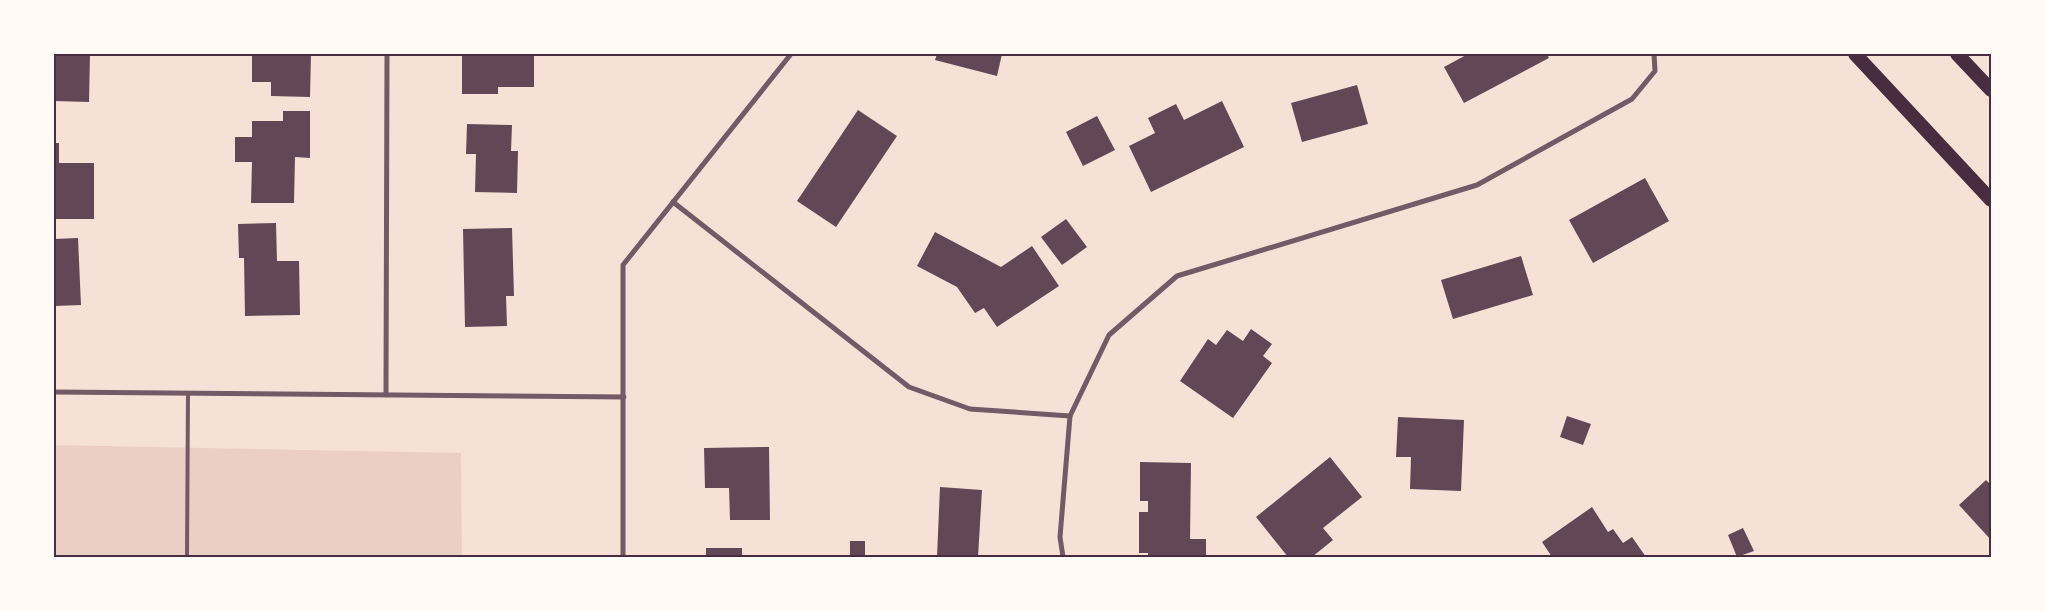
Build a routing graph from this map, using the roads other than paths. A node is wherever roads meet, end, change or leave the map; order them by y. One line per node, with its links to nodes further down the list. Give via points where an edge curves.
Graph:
1 (387, 54): 11 (street)
2 (791, 54): 8 (street)
3 (1654, 54): 13 (street, via 1655,71 1632,99 1477,185 1177,276 1109,335)
4 (1855, 54): 7 (highway)
5 (1957, 54): 6 (highway)
6 (1991, 90)
7 (1991, 200)
8 (673, 202): 12 (street, via 624,265); 13 (street, via 909,388 970,409)
9 (54, 392): 10 (street)
10 (188, 393): 11 (street); 14 (lane)
11 (386, 395): 12 (street)
12 (624, 397): 15 (street)
13 (1070, 416): 16 (street, via 1060,537)
14 (187, 557)
15 (623, 557)
16 (1063, 557)

